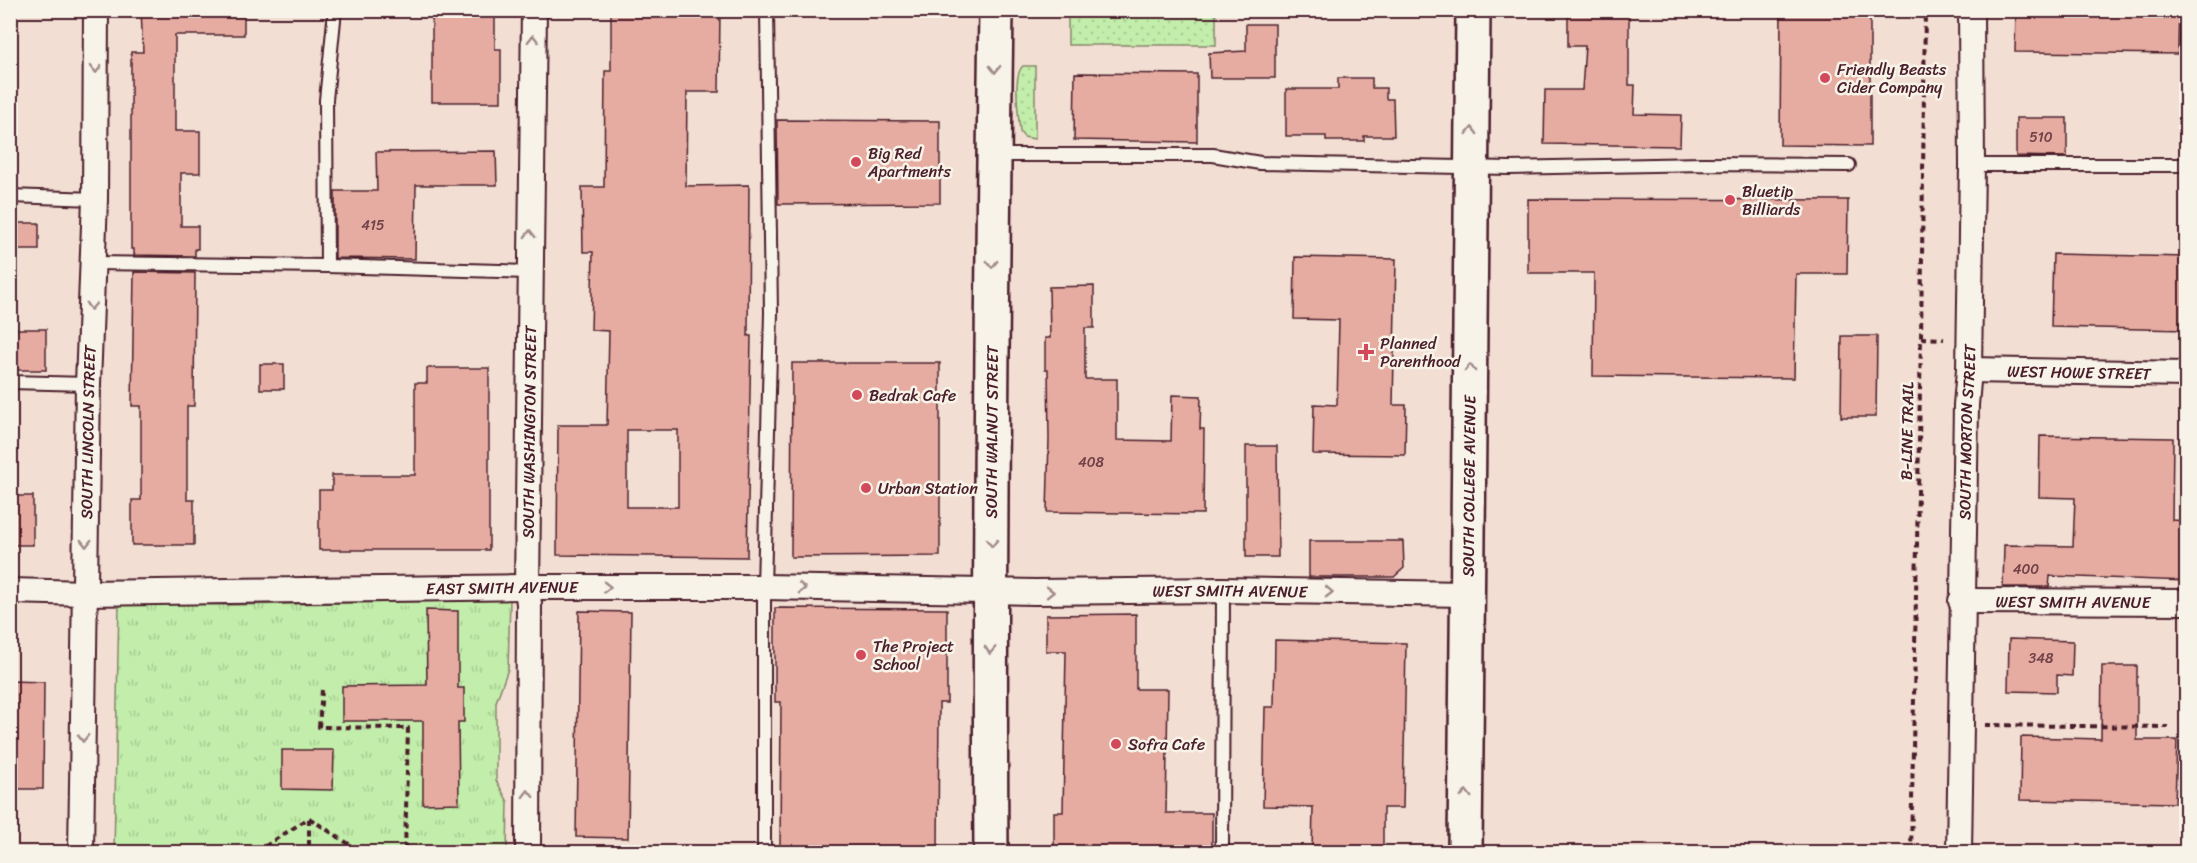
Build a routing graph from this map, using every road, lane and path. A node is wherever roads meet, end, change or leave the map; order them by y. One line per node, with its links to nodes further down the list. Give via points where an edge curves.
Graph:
1 (96, 10): 15 (street, SOUTH LINCOLN STREET, one-way to 15)
2 (335, 10): 17 (lane, via 326,100)
3 (534, 10): 18 (street, SOUTH WASHINGTON STREET, one-way to 3)
4 (767, 10): 24 (lane, via 771,313)
5 (996, 10): 9 (main road, SOUTH WALNUT STREET, one-way to 9)
6 (1473, 10): 13 (main road, SOUTH COLLEGE AVENUE, one-way to 6)
7 (1925, 10): 46 (path, B-LINE TRAIL)
8 (1971, 10): 11 (street, SOUTH MORTON STREET)
9 (994, 155): 13 (lane, via 1213,154 1260,163); 27 (main road, SOUTH WALNUT STREET, one-way to 27)
10 (1849, 165): 13 (lane)
11 (1972, 165): 12 (lane); 19 (street, SOUTH MORTON STREET)
12 (2187, 165)
13 (1472, 167): 29 (main road, SOUTH COLLEGE AVENUE, one-way to 13)
14 (10, 196): 15 (lane)
15 (95, 199): 16 (street, SOUTH LINCOLN STREET)
16 (94, 263): 17 (lane); 22 (street, SOUTH LINCOLN STREET, one-way to 22)
17 (327, 266): 18 (lane)
18 (530, 272): 23 (street, SOUTH WASHINGTON STREET)
19 (1969, 370): 20 (street, WEST HOWE STREET); 30 (street, SOUTH MORTON STREET)
20 (2187, 374)
21 (10, 382): 22 (lane)
22 (88, 384): 28 (street, SOUTH LINCOLN STREET, one-way to 28)
23 (527, 587): 24 (street, EAST SMITH AVENUE, one-way to 24); 28 (street, EAST SMITH AVENUE); 41 (street, SOUTH WASHINGTON STREET, one-way to 23)
24 (764, 587): 27 (street, EAST SMITH AVENUE, one-way to 27); 42 (lane)
25 (1223, 590): 27 (street, WEST SMITH AVENUE, one-way to 25); 29 (street, WEST SMITH AVENUE, one-way to 29); 44 (lane)
26 (10, 591): 28 (street, EAST SMITH AVENUE)
27 (992, 592): 43 (main road, SOUTH WALNUT STREET, one-way to 43)
28 (86, 593): 36 (street, SOUTH LINCOLN STREET, one-way to 36)
29 (1467, 594): 45 (main road, SOUTH COLLEGE AVENUE, one-way to 29)
30 (1962, 601): 31 (street, WEST SMITH AVENUE); 47 (street, SOUTH MORTON STREET)
31 (2187, 602)
32 (322, 690): 40 (path, via 319,727 408,728)
33 (1991, 726): 34 (path)
34 (2168, 727)
35 (309, 818): 37 (path); 38 (path); 39 (path)
36 (81, 852)
37 (256, 852)
38 (309, 852)
39 (361, 852)
40 (405, 852)
41 (528, 852)
42 (765, 852)
43 (991, 852)
44 (1222, 852)
45 (1465, 852)
46 (1911, 852)
47 (1959, 852)

